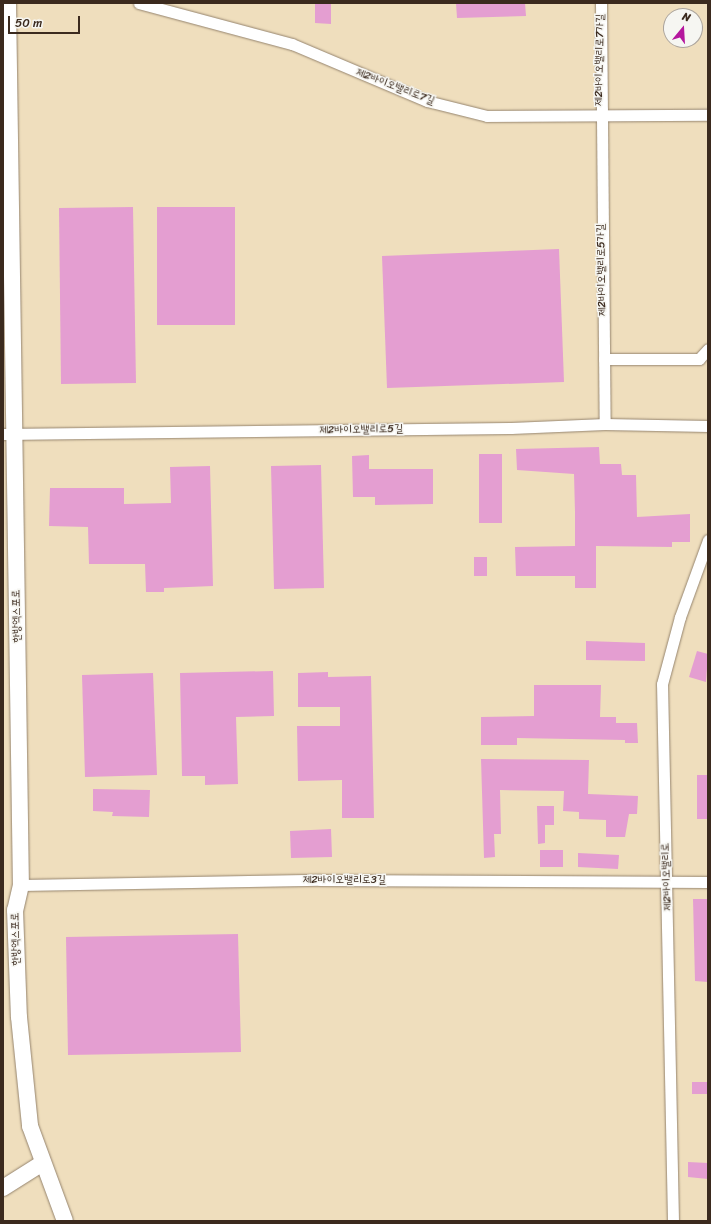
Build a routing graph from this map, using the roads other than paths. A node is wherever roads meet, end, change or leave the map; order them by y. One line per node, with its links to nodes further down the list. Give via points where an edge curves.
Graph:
1 (8, 3): 10 (street, 한방엑스포로)
2 (140, 3): 5 (street, 제2바이오밸리로7길, via 292,44 428,101 480,114)
3 (601, 3): 5 (street, 제2바이오밸리로7가길)
4 (708, 115): 5 (street, 제2바이오밸리로7길)
5 (600, 117): 7 (street, 제2바이오밸리로5가길)
6 (708, 349): 7 (street, via 699,359)
7 (604, 359): 8 (street, 제2바이오밸리로5가길)
8 (605, 424): 9 (street, 제2바이오밸리로5길); 10 (street, 제2바이오밸리로5길, via 511,428)
9 (708, 426)
10 (8, 434): 14 (street, 한방엑스포로)
11 (708, 540): 12 (street, 제2바이오밸리로, via 680,617 662,684)
12 (667, 882): 13 (street, 제2바이오밸리로3길); 14 (street, 제2바이오밸리로3길, via 320,880); 18 (street, 제2바이오밸리로)
13 (708, 882)
14 (21, 885): 15 (street, 한방엑스포로, via 15,910 18,1017 30,1126)
15 (41, 1164): 16 (street); 17 (street, 한방엑스포로)
16 (3, 1188)
17 (64, 1221)
18 (673, 1221)

